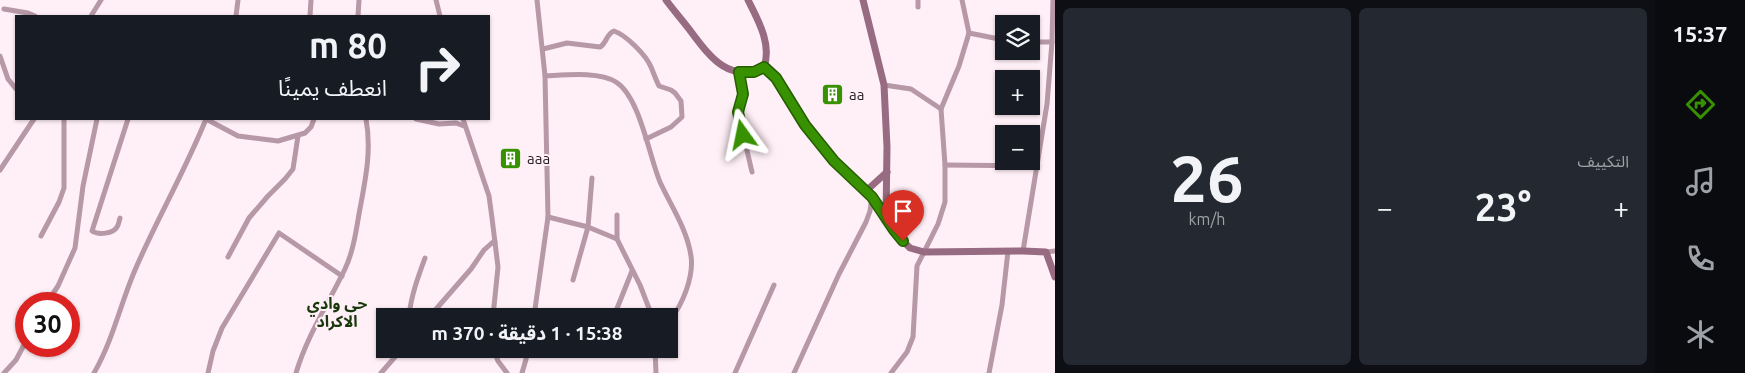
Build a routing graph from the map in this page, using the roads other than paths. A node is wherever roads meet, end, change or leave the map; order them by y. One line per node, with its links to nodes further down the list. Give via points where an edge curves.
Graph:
1 (100, 0): 16 (street)
2 (238, 0): 17 (street)
3 (311, 0): 18 (street)
4 (359, 0): 19 (street)
5 (436, 0): 20 (street)
6 (537, 0): 25 (street)
7 (666, 0): 28 (street, via 707,54 719,65)
8 (748, 0): 27 (street, via 764,38 767,58)
9 (863, 0): 30 (street)
10 (918, 0): 13 (street)
11 (962, 0): 21 (street)
12 (1054, 3): 24 (street)
13 (918, 7)
14 (4, 9): 15 (street)
15 (33, 15)
16 (92, 15)
17 (236, 15)
18 (310, 15)
19 (358, 15)
20 (440, 15)
21 (970, 33): 22 (street); 32 (street)
22 (995, 38)
23 (1040, 42): 24 (street)
24 (1052, 42): 46 (street)
25 (543, 49): 29 (street); 45 (street, via 568,43 600,47 614,31 629,41 642,53 659,86 671,90 681,101 682,117 671,127)
26 (0, 56): 31 (street, via 8,79)
27 (764, 67): 28 (street, via 754,72); 54 (street, via 776,78 805,125 834,161)
28 (739, 72): 51 (street, via 743,94 738,112)
29 (545, 76): 45 (street, via 579,74 617,82 625,88 636,109); 57 (street)
30 (884, 84): 32 (street, via 911,89); 52 (street)
31 (15, 88)
32 (941, 108): 47 (street)
33 (33, 120): 49 (street)
34 (64, 120): 61 (street, via 64,188)
35 (97, 120): 76 (street, via 83,186 75,248)
36 (128, 120): 59 (street, via 92,231 99,234 114,230)
37 (206, 120): 90 (street, via 135,269 110,343)
38 (208, 120): 44 (street, via 238,136 278,141)
39 (314, 120): 44 (street, via 308,131)
40 (366, 120): 72 (street, via 369,150 365,182 355,238)
41 (421, 120): 43 (street, via 439,124 456,122)
42 (463, 120): 43 (street)
43 (464, 126): 63 (street, via 488,196)
44 (298, 136): 69 (street, via 292,169 249,218)
45 (646, 139): 83 (street, via 659,180 684,228 692,256 687,289)
46 (1040, 147)
47 (945, 165): 48 (street); 67 (street, via 945,202)
48 (995, 166)
49 (0, 170)
50 (1036, 170): 65 (street)
51 (752, 172)
52 (887, 172): 54 (street); 58 (street)
53 (592, 178): 60 (street)
54 (866, 191): 55 (street)
55 (872, 197): 58 (street); 98 (street, via 866,222)
56 (617, 215): 62 (street)
57 (548, 217): 60 (street); 80 (street)
58 (886, 217): 67 (street, via 910,248)
59 (120, 218)
60 (588, 227): 62 (street); 74 (street)
61 (41, 236)
62 (617, 239): 71 (street)
63 (495, 242): 78 (street, via 484,250); 79 (street, via 498,267)
64 (1008, 251): 65 (street); 67 (street); 100 (street)
65 (1023, 251): 68 (street)
66 (1055, 251): 68 (street)
67 (924, 252): 99 (street, via 918,266 913,337 907,352)
68 (1046, 252): 73 (street)
69 (228, 257)
70 (425, 258): 77 (street)
71 (632, 271): 81 (street); 82 (street)
72 (342, 276): 91 (street, via 279,233 222,328); 92 (street, via 308,338)
73 (1055, 277)
74 (574, 280)
75 (774, 285): 97 (street)
76 (54, 292)
77 (410, 308)
78 (437, 308)
79 (494, 308)
80 (535, 308)
81 (617, 308)
82 (649, 308)
83 (678, 308)
84 (18, 357): 89 (street)
85 (394, 358): 93 (street)
86 (497, 358): 94 (street)
87 (526, 358): 95 (street)
88 (655, 358): 96 (street)
89 (4, 373)
90 (94, 373)
91 (208, 373)
92 (296, 373)
93 (381, 373)
94 (507, 373)
95 (522, 373)
96 (656, 373)
97 (735, 373)
98 (794, 373)
99 (891, 373)
100 (989, 373)

